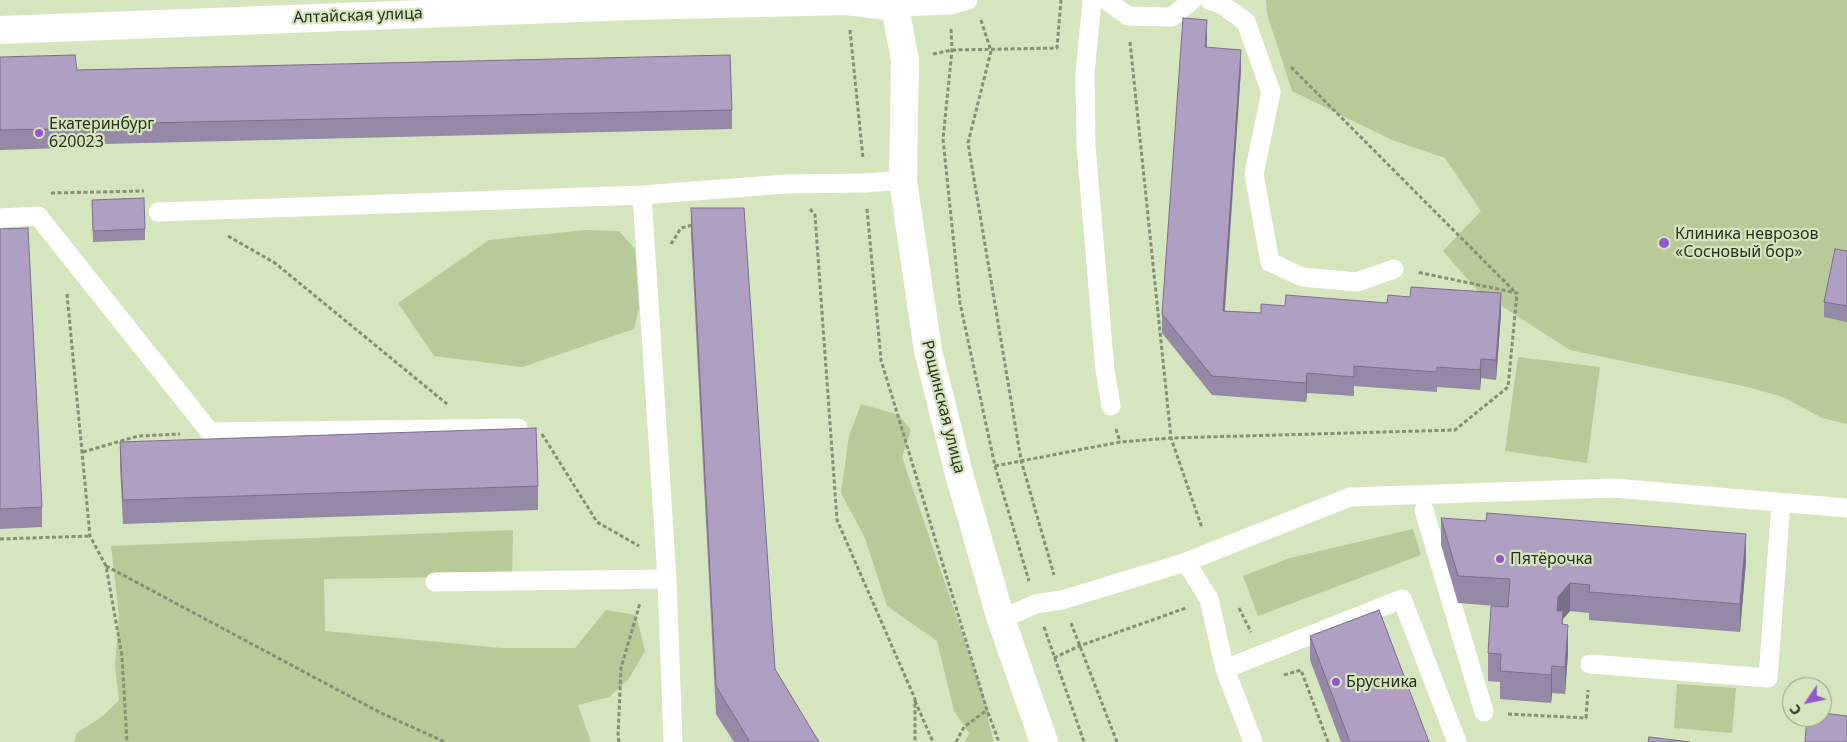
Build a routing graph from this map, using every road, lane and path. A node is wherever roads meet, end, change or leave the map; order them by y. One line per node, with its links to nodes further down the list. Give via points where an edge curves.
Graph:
1 (968, 0): 10 (lane)
2 (1061, 0): 16 (path, via 1057,48)
3 (1092, 0): 30 (lane, via 1085,74 1086,146 1105,370)
4 (1106, 0): 12 (lane)
5 (1192, 0): 11 (lane)
6 (1209, 0): 26 (lane, via 1246,22 1272,92 1254,174 1270,262 1302,277 1357,282)
7 (819, 1): 8 (street, Алтайская улица); 9 (street, Алтайская улица)
8 (714, 3): 14 (street, Алтайская улица)
9 (896, 4): 10 (lane); 17 (street, Рощинская улица)
10 (950, 5): 15 (path)
11 (1172, 8): 12 (lane)
12 (1128, 16): 34 (path)
13 (980, 17): 16 (path)
14 (0, 30)
15 (952, 50): 16 (path); 17 (path); 37 (path, via 943,139 960,303)
16 (991, 50): 36 (path, via 968,143)
17 (906, 60): 19 (street, Рощинская улица)
18 (1287, 64): 29 (path)
19 (903, 180): 20 (lane, via 865,184 786,184); 52 (street, Рощинская улица, via 928,351)
20 (642, 195): 22 (lane); 27 (lane)
21 (804, 203): 57 (path, via 815,215 837,520)
22 (158, 212)
23 (0, 218): 33 (lane, via 38,216)
24 (696, 224): 27 (path, via 681,228)
25 (226, 234): 31 (path, via 275,263)
26 (1394, 269): 29 (path)
27 (647, 279): 46 (lane)
28 (66, 289): 35 (path)
29 (1517, 293): 34 (path, via 1508,387 1456,430)
30 (1111, 406)
31 (476, 428): 32 (lane); 33 (lane)
32 (518, 428): 46 (path, via 540,430 597,522)
33 (210, 432): 35 (path, via 138,436)
34 (1171, 438): 36 (path, via 1120,442); 43 (path)
35 (83, 452): 41 (path)
36 (1021, 460): 37 (path); 50 (path)
37 (995, 466): 51 (path)
38 (1847, 508): 43 (lane, via 1614,488 1350,497)
39 (1424, 510): 59 (lane)
40 (1780, 516): 55 (lane, via 1768,678)
41 (90, 536): 42 (path); 45 (path)
42 (0, 539)
43 (1211, 552): 44 (lane)
44 (1186, 562): 49 (lane); 50 (lane)
45 (106, 566): 60 (path, via 122,656); 61 (path, via 372,709)
46 (666, 570): 47 (lane); 63 (lane)
47 (647, 579): 48 (lane); 62 (path, via 621,668)
48 (435, 582)
49 (1209, 599): 53 (path); 56 (lane)
50 (1062, 600): 51 (lane); 53 (path)
51 (1036, 604): 52 (lane); 54 (path)
52 (1001, 619): 67 (street, Рощинская улица)
53 (1079, 646): 54 (path); 69 (path)
54 (1054, 658): 68 (path)
55 (1590, 664): 59 (path, via 1586,718)
56 (1225, 669): 70 (lane); 71 (lane, via 1402,599)
57 (915, 699): 64 (path); 65 (path)
58 (987, 710): 66 (path, via 964,727)
59 (1484, 712)
60 (127, 742)
61 (445, 742)
62 (619, 742)
63 (673, 742)
64 (916, 742)
65 (933, 742)
66 (956, 742)
67 (1044, 742)
68 (1084, 742)
69 (1117, 742)
70 (1253, 742)
71 (1457, 742)

